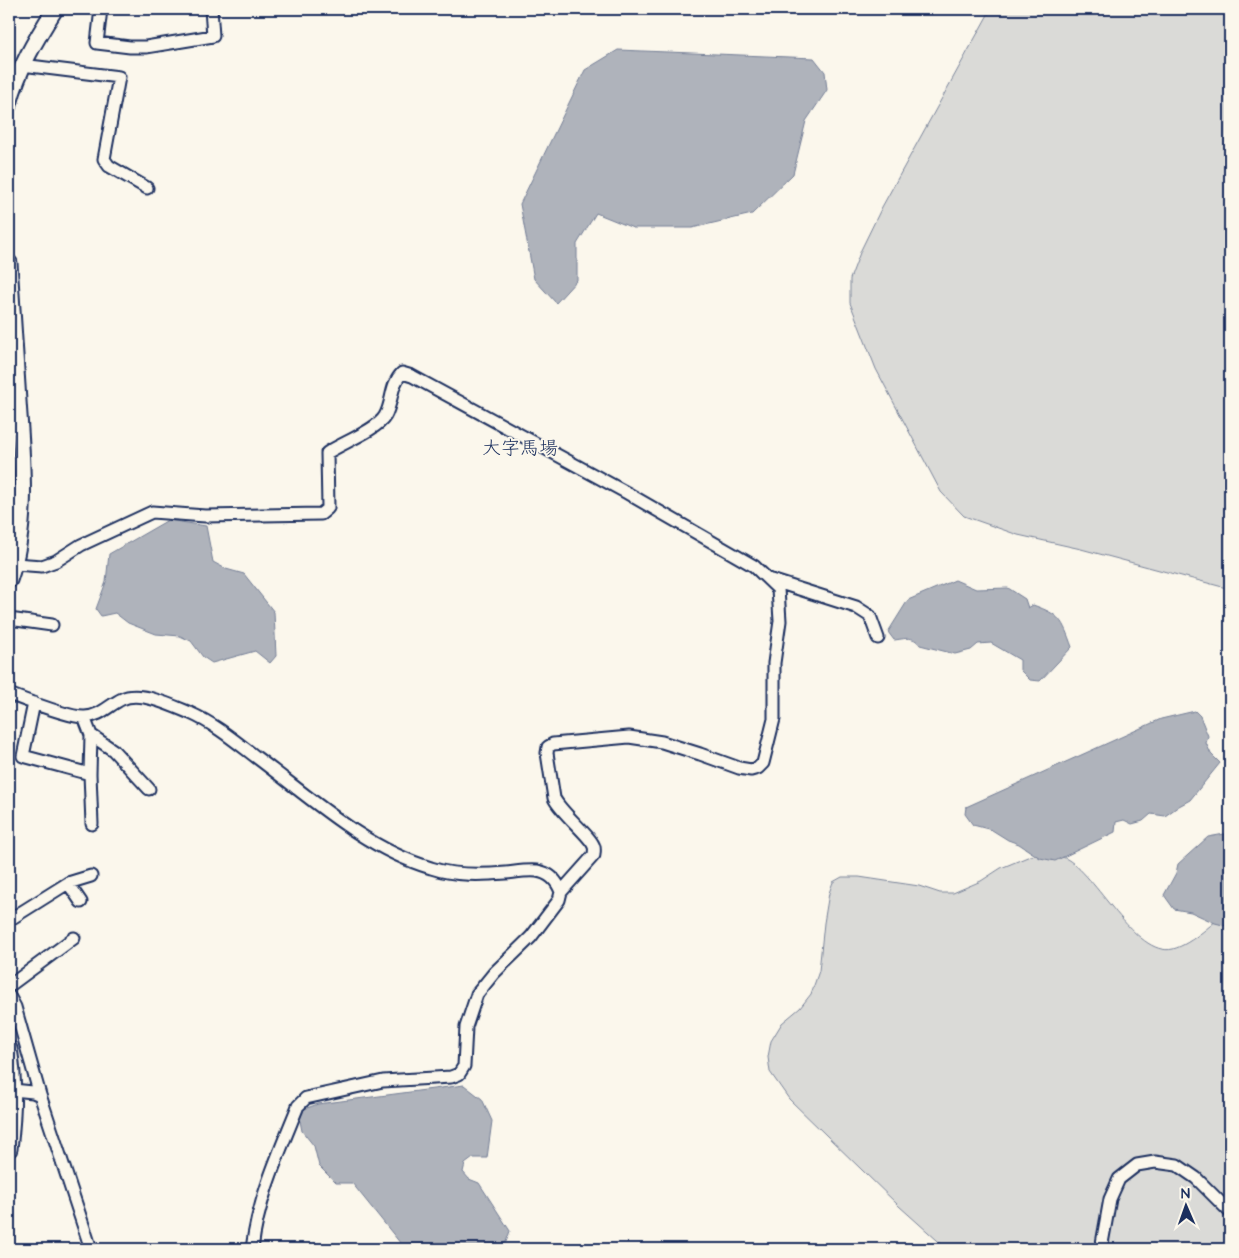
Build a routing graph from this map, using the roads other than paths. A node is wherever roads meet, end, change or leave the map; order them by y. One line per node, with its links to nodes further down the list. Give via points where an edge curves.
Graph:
1 (55, 9): 4 (main road)
2 (101, 9): 3 (street, via 97,42 130,47 213,36)
3 (211, 9)
4 (22, 65): 5 (main road); 7 (street, via 119,77 104,159 109,166)
5 (11, 83): 6 (main road)
6 (9, 104)
7 (147, 188)
8 (9, 264): 9 (main road)
9 (15, 439): 10 (main road, via 20,530)
10 (14, 564): 11 (street, via 42,566 56,561 81,545 152,512 205,516 321,514 328,508 327,453 380,424 387,414 395,380 402,373 635,498 754,566); 12 (main road)
11 (767, 578): 15 (street, via 856,607 870,616); 25 (street, via 778,589 780,621 774,663 774,718 763,763 750,770 739,768 672,745 628,737 548,747 557,805 595,847 594,855)
12 (9, 580)
13 (9, 620): 14 (street)
14 (52, 625)
15 (878, 638)
16 (9, 694): 17 (street)
17 (34, 703): 18 (street); 20 (street, via 23,756)
18 (84, 717): 19 (street); 25 (street, via 107,710 132,696 156,700 218,728 356,833 396,856 433,869 461,874 536,871 558,882)
19 (91, 735): 20 (street); 21 (street, via 113,750)
20 (90, 774): 22 (street)
21 (149, 789)
22 (92, 824)
23 (91, 876): 24 (street)
24 (68, 883): 26 (street); 27 (street)
25 (561, 892): 37 (street, via 559,900 531,937 477,994 466,1027 464,1066 459,1074 383,1081 306,1098 298,1106 265,1188)
26 (81, 902)
27 (9, 920)
28 (74, 938): 29 (street)
29 (9, 986)
30 (9, 996): 33 (street)
31 (9, 1049): 32 (main road)
32 (13, 1090): 33 (street); 34 (main road)
33 (40, 1095): 36 (street)
34 (9, 1149)
35 (1230, 1212): 38 (street, via 1196,1178 1177,1165 1155,1162 1137,1165 1119,1179 1110,1199)
36 (92, 1249)
37 (252, 1249)
38 (1101, 1249)

